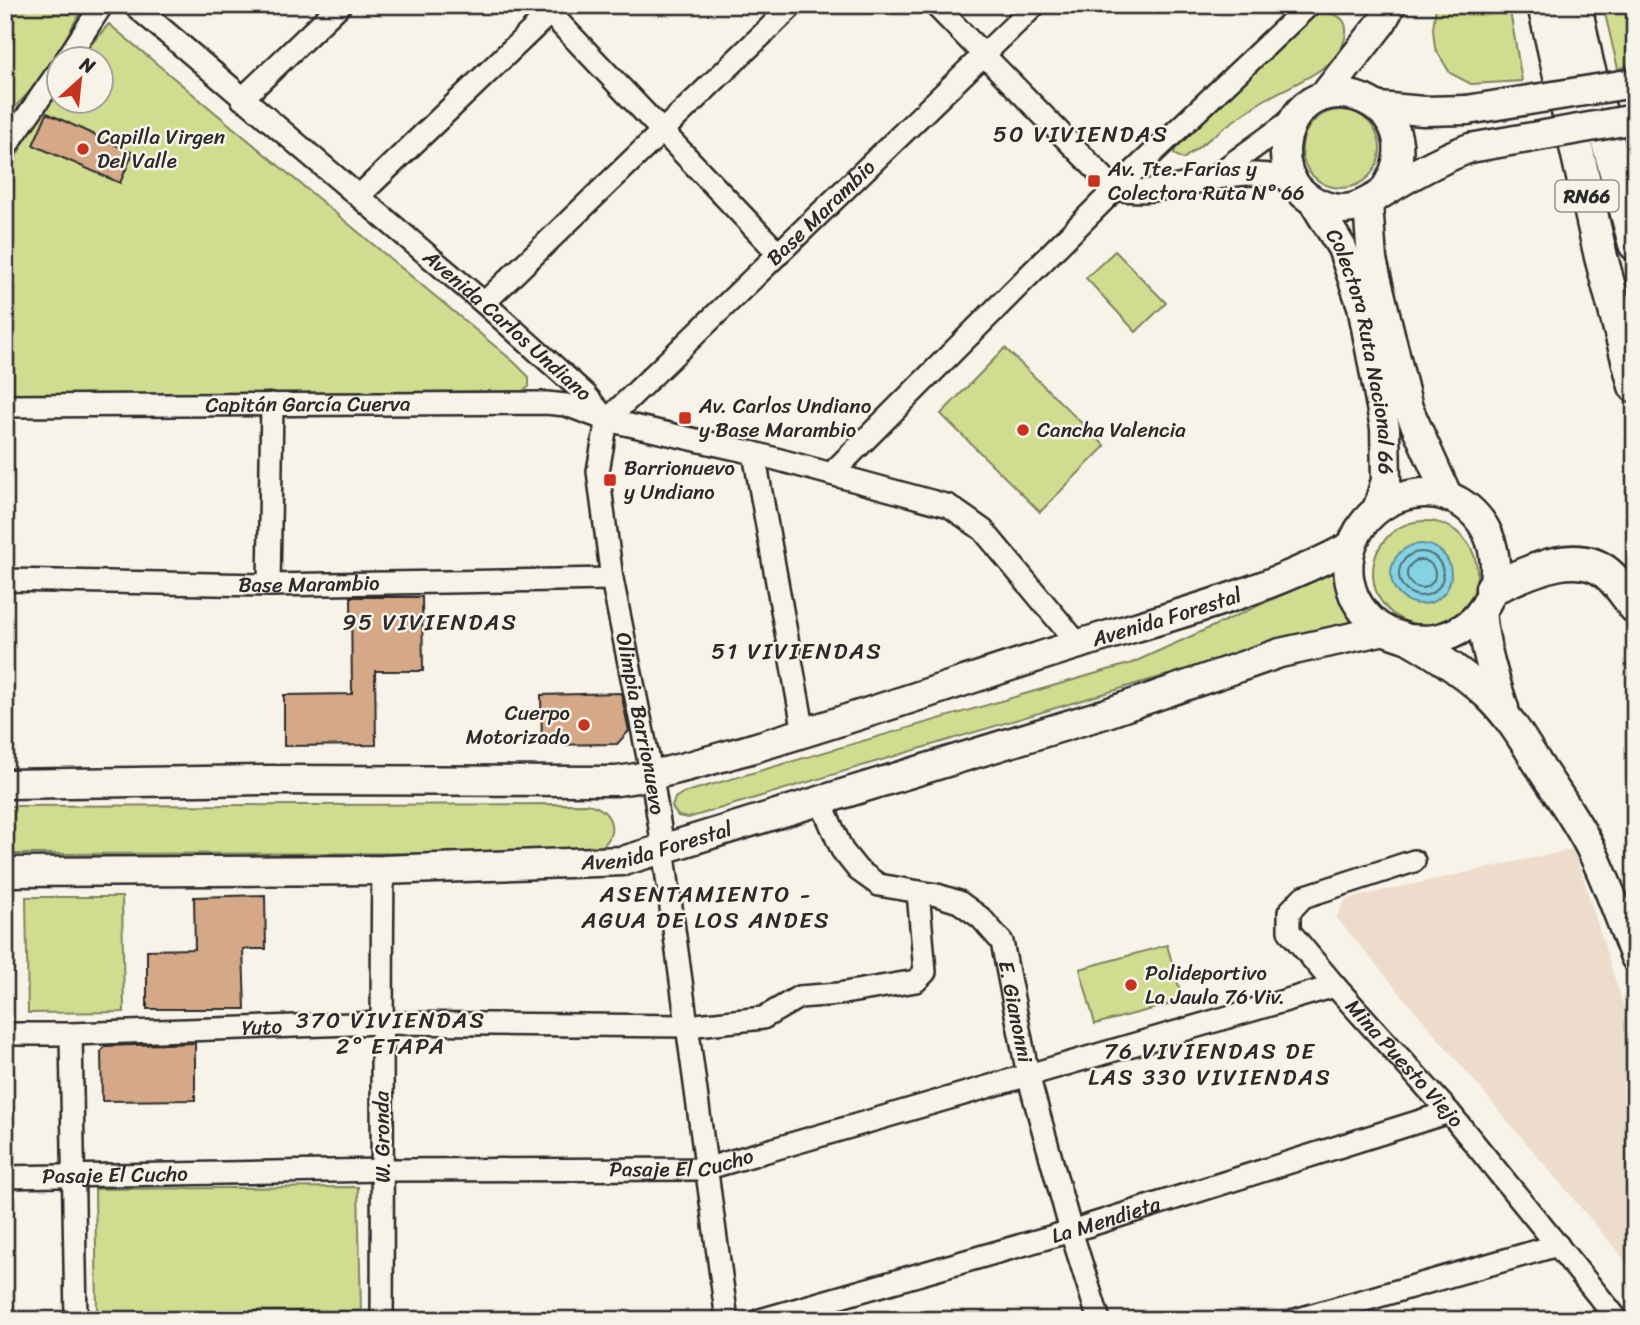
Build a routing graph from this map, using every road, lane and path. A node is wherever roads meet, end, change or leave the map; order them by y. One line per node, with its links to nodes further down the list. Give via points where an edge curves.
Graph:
1 (102, 5): 12 (street)
2 (340, 5): 17 (street)
3 (793, 5): 21 (street)
4 (934, 5): 13 (street)
5 (1035, 5): 13 (street, Base Marambio)
6 (1309, 5): 25 (street)
7 (1391, 5): 16 (main road)
8 (1544, 5): 32 (highway, RN66)
9 (1575, 5): 29 (highway, RN66)
10 (135, 6): 17 (street, Avenida Carlos Undiano)
11 (544, 11): 21 (street); 26 (street)
12 (75, 46)
13 (983, 56): 25 (street); 30 (street, Base Marambio)
14 (1634, 83): 18 (main road, bridge, via 1467,110)
15 (46, 89): 22 (street)
16 (1324, 96): 18 (main road, via 1353,95); 19 (main road)
17 (242, 99): 26 (street, Avenida Carlos Undiano)
18 (1379, 107): 27 (main road, via 1391,121 1399,158 1394,176)
19 (1294, 118): 23 (street); 24 (main road, via 1284,154)
20 (1635, 119): 27 (main road, bridge, via 1470,148 1439,160)
21 (661, 131): 30 (street); 31 (street)
22 (5, 148)
23 (1212, 179): 24 (street, via 1259,174); 25 (street, via 1134,193)
24 (1292, 181): 28 (main road)
25 (1115, 189): 37 (street)
26 (359, 196): 31 (street, Avenida Carlos Undiano)
27 (1376, 197): 28 (main road, via 1350,208 1331,208); 38 (main road, Colectora Ruta Nacional 66, via 1372,261 1408,408)
28 (1313, 201): 39 (main road, Colectora Ruta Nacional 66, via 1342,248 1362,306 1385,428 1386,480)
29 (1635, 244)
30 (779, 254): 35 (street, Base Marambio)
31 (484, 303): 35 (street, Avenida Carlos Undiano, via 585,394)
32 (1635, 386)
33 (272, 404): 34 (street, Capitán García Cuerva); 35 (street, Capitán García Cuerva, via 546,403); 43 (street)
34 (5, 406)
35 (607, 420): 36 (street, Avenida Carlos Undiano); 41 (street, Olimpia Barrionuevo, via 598,471)
36 (754, 453): 37 (street, Avenida Carlos Undiano); 49 (street)
37 (831, 474): 47 (street, Avenida Carlos Undiano, via 949,506 984,530)
38 (1448, 497): 39 (main road, via 1424,492 1400,496); 44 (main road, via 1469,509 1495,550 1496,575)
39 (1378, 507): 40 (main road, via 1361,524)
40 (1351, 546): 46 (main road, via 1348,570 1353,594 1366,615); 47 (main road, Avenida Forestal, via 1258,590)
41 (612, 579): 43 (street, Base Marambio); 50 (street, Olimpia Barrionuevo)
42 (5, 580): 43 (street, Base Marambio)
43 (269, 585)
44 (1486, 600): 45 (highway, via 1534,569 1582,562 1605,571); 46 (main road, via 1476,618 1456,632 1433,639); 48 (main road, via 1483,641)
45 (1635, 607)
46 (1397, 635): 48 (main road, via 1465,676); 52 (main road, Avenida Forestal, via 1280,653 1104,714)
47 (1078, 643): 49 (main road, Avenida Forestal)
48 (1508, 717): 58 (main road, via 1591,849)
49 (804, 733): 50 (main road, Avenida Forestal)
50 (652, 777): 51 (main road, Avenida Forestal, via 617,781); 53 (street, Olimpia Barrionuevo)
51 (5, 784)
52 (820, 800): 53 (main road, Avenida Forestal); 57 (street, E. Gianonni, via 842,850 858,870 879,885)
53 (663, 848): 55 (main road, Avenida Forestal, via 623,861); 61 (street, Olimpia Barrionuevo)
54 (1414, 861): 59 (street, Mina Puesto Viejo, via 1303,897 1289,912 1289,931)
55 (383, 870): 56 (main road, Avenida Forestal); 60 (street, W. Gronda)
56 (5, 872)
57 (918, 892): 61 (street, Yuto, via 925,972 916,981 799,997 763,1018); 64 (street, E. Gianonni, via 959,902 1002,942)
58 (1635, 957)
59 (1335, 986): 64 (street, Pasaje El Cucho); 65 (street, Mina Puesto Viejo)
60 (380, 1023): 61 (street, Yuto); 63 (street, Yuto); 67 (street, W. Gronda)
61 (687, 1026): 66 (street, Olimpia Barrionuevo)
62 (5, 1034): 63 (street, Yuto)
63 (71, 1034): 68 (street)
64 (1028, 1075): 66 (street, Pasaje El Cucho); 70 (street, E. Gianonni)
65 (1449, 1112): 70 (street, La Mendieta); 71 (street, Mina Puesto Viejo)
66 (705, 1168): 67 (street, Pasaje El Cucho); 74 (street, Olimpia Barrionuevo)
67 (383, 1170): 68 (street, Pasaje El Cucho); 73 (street, W. Gronda)
68 (74, 1176): 69 (street, Pasaje El Cucho); 72 (street)
69 (5, 1177)
70 (1071, 1231): 75 (street, La Mendieta); 76 (street, E. Gianonni)
71 (1558, 1245): 77 (street); 78 (street, Mina Puesto Viejo)
72 (76, 1320)
73 (382, 1320)
74 (727, 1320)
75 (760, 1320)
76 (1098, 1320)
77 (1295, 1320)
78 (1618, 1320)

